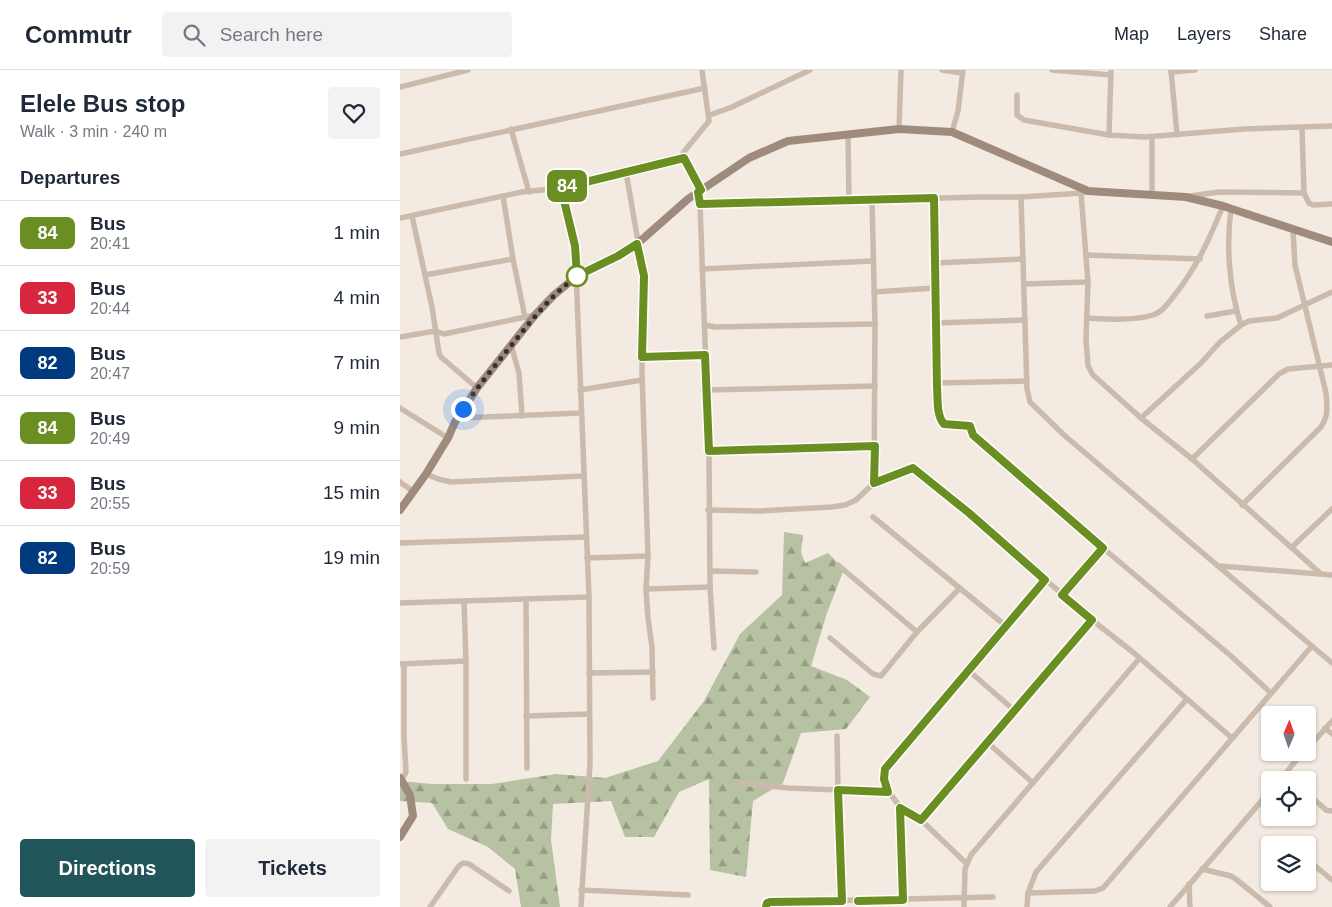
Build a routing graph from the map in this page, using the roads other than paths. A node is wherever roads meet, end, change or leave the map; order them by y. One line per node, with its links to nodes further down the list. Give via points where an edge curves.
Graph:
1 (468, 70): 11 (street)
2 (702, 70): 12 (street)
3 (810, 70): 14 (street)
4 (901, 70): 18 (street)
5 (942, 70): 9 (street)
6 (1052, 70): 10 (street)
7 (1195, 70): 8 (street)
8 (1171, 71): 22 (street)
9 (962, 72): 19 (street)
10 (1111, 73): 21 (street)
11 (400, 87)
12 (705, 88): 14 (street); 17 (street)
13 (1016, 95): 21 (street, via 1017,115 1024,120)
14 (710, 115): 25 (street, via 708,125 683,153)
15 (1332, 126): 16 (street)
16 (1302, 128): 22 (street); 31 (street)
17 (511, 129): 24 (street); 29 (street)
18 (900, 129): 19 (street); 20 (street)
19 (952, 132): 30 (street)
20 (848, 134): 28 (street, via 778,144 749,158); 37 (street)
21 (1109, 135): 23 (street)
22 (1177, 135): 23 (street)
23 (1152, 137): 33 (street)
24 (400, 154)
25 (684, 158): 26 (street); 28 (street)
26 (626, 172): 27 (street); 46 (street)
27 (561, 188): 29 (street); 55 (street, via 575,246)
28 (700, 191): 39 (street); 46 (street)
29 (529, 192): 32 (street)
30 (1085, 192): 33 (street); 34 (street); 47 (street)
31 (1304, 193): 35 (street, via 1219,192); 40 (street, via 1313,205)
32 (504, 196): 42 (street); 48 (street)
33 (1152, 196): 35 (street)
34 (1021, 197): 36 (street); 49 (street)
35 (1186, 197): 41 (street)
36 (934, 198): 38 (street); 52 (street)
37 (848, 200): 38 (street); 39 (street)
38 (872, 200): 51 (street)
39 (700, 204): 53 (street)
40 (1332, 204)
41 (1227, 207): 44 (street); 50 (street); 62 (street)
42 (412, 216): 43 (street); 54 (street)
43 (400, 218)
44 (1294, 230): 45 (street); 61 (street, via 1295,265)
45 (1332, 242)
46 (637, 244): 55 (street); 78 (street, via 644,276)
47 (1086, 255): 50 (street); 56 (street)
48 (513, 259): 54 (street); 65 (street)
49 (1023, 259): 52 (street); 57 (street)
50 (1200, 259): 66 (street, via 1187,280 1159,312 1115,319)
51 (872, 261): 53 (street); 59 (street)
52 (935, 263): 58 (street)
53 (702, 269): 70 (street)
54 (425, 275): 73 (street)
55 (577, 276): 63 (street); 86 (street)
56 (1088, 282): 57 (street); 66 (street)
57 (1024, 284): 67 (street)
58 (935, 288): 59 (street); 68 (street)
59 (874, 292): 69 (street)
60 (1332, 292): 61 (street)
61 (1304, 305): 71 (street, via 1277,318); 80 (street)
62 (1236, 311): 64 (street); 71 (street)
63 (535, 315): 65 (street); 76 (street)
64 (1206, 316)
65 (525, 317): 73 (street, via 444,334)
66 (1088, 318): 92 (street, via 1086,340 1090,371)
67 (1025, 320): 68 (street); 82 (street)
68 (936, 323): 83 (street)
69 (875, 324): 72 (street); 84 (street)
70 (705, 325): 72 (street); 74 (street)
71 (1241, 325): 92 (street)
72 (715, 327): 74 (street)
73 (435, 331): 75 (street); 85 (street, via 441,357)
74 (705, 333): 77 (street)
75 (400, 337)
76 (511, 346): 85 (street); 90 (street, via 520,373)
77 (705, 355): 78 (street); 87 (street)
78 (642, 357): 81 (street)
79 (1332, 365): 80 (street)
80 (1320, 366): 96 (street, via 1288,369 1279,374); 102 (street, via 1326,393 1326,419)
81 (642, 380): 86 (street); 113 (street)
82 (1027, 381): 83 (street); 116 (street, via 1030,402 1064,435)
83 (937, 383): 112 (street, via 938,410 944,424 970,426 973,435)
84 (875, 386): 87 (street); 94 (street)
85 (477, 388): 91 (street)
86 (580, 390): 89 (street)
87 (706, 390): 95 (street)
88 (400, 408): 93 (street)
89 (581, 413): 90 (street); 98 (street)
90 (522, 416): 91 (street)
91 (458, 418): 93 (street)
92 (1141, 418): 96 (street)
93 (448, 438): 97 (street)
94 (875, 446): 95 (street); 100 (street)
95 (709, 451): 105 (street)
96 (1192, 459): 102 (street)
97 (426, 474): 98 (street, via 451,482); 101 (street)
98 (584, 476): 109 (street)
99 (400, 482): 101 (street)
100 (874, 483): 105 (street, via 856,500 845,505 759,512); 121 (street, via 913,468)
101 (414, 492): 104 (street)
102 (1242, 506): 111 (street)
103 (1332, 509): 107 (street)
104 (400, 510)
105 (708, 510): 117 (street)
106 (873, 517): 123 (street)
107 (1323, 518): 108 (street); 111 (street)
108 (1332, 518)
109 (586, 537): 110 (street); 114 (street)
110 (400, 543)
111 (1292, 547): 119 (street)
112 (1103, 548): 125 (street); 143 (street)
113 (648, 556): 114 (street); 124 (street)
114 (587, 558): 126 (street)
115 (838, 565): 132 (street)
116 (1219, 566): 119 (street); 134 (street)
117 (710, 571): 118 (street); 122 (street)
118 (756, 572)
119 (1320, 573): 120 (street)
120 (1332, 575)
121 (1045, 580): 125 (street); 131 (street)
122 (710, 587): 124 (street); 135 (street)
123 (960, 588): 131 (street); 132 (street)
124 (646, 589): 141 (street)
125 (1062, 595): 130 (street)
126 (589, 598): 127 (street); 142 (street)
127 (526, 600): 128 (street); 148 (street)
128 (464, 601): 129 (street); 137 (street)
129 (400, 603)
130 (1092, 620): 136 (street); 146 (street)
131 (1006, 626): 140 (street)
132 (917, 632): 133 (street, via 884,674 878,676)
133 (830, 638)
134 (1312, 646): 139 (street); 143 (street)
135 (714, 648)
136 (1139, 659): 145 (street); 162 (street)
137 (466, 661): 138 (street); 160 (street)
138 (402, 664): 159 (street, via 406,772)
139 (1332, 664)
140 (968, 670): 146 (street); 164 (street, via 885,769)
141 (653, 672): 142 (street); 144 (street)
142 (589, 673): 147 (street)
143 (1271, 693): 153 (street)
144 (653, 698)
145 (1187, 699): 153 (street); 178 (street, via 1040,868)
146 (1015, 711): 155 (street)
147 (589, 714): 148 (street); 176 (street, via 589,784)
148 (526, 716): 157 (street)
149 (1332, 721): 150 (street)
150 (1325, 728): 151 (street); 154 (street)
151 (1332, 734)
152 (837, 736): 163 (street)
153 (1232, 738): 178 (street, via 1103,888 1095,891)
154 (1316, 739)
155 (987, 742): 162 (street); 169 (street)
156 (1296, 761): 158 (street)
157 (527, 768)
158 (1287, 771)
159 (401, 779): 170 (street, via 410,795 414,816)
160 (466, 779)
161 (741, 783): 163 (street)
162 (1033, 783): 171 (street)
163 (838, 790): 164 (street); 183 (street)
164 (888, 792): 167 (street)
165 (1261, 801): 173 (street)
166 (1316, 801): 168 (street)
167 (900, 808): 169 (street); 182 (street)
168 (1332, 811)
169 (921, 820): 171 (street)
170 (400, 837)
171 (966, 863): 181 (street)
172 (1316, 867): 174 (street)
173 (1202, 869): 175 (street); 191 (street, via 1231,876)
174 (1332, 880)
175 (1189, 884): 189 (street); 190 (street)
176 (582, 890): 179 (street); 185 (street)
177 (509, 891): 184 (street, via 470,864 463,863)
178 (1028, 892): 188 (street)
179 (688, 895)
180 (993, 897): 181 (street)
181 (964, 898): 182 (street); 187 (street)
182 (903, 900): 183 (street)
183 (842, 901): 186 (street, via 770,902)
184 (430, 907)
185 (581, 907)
186 (766, 907)
187 (964, 907)
188 (1027, 907)
189 (1170, 907)
190 (1190, 907)
191 (1270, 907)

